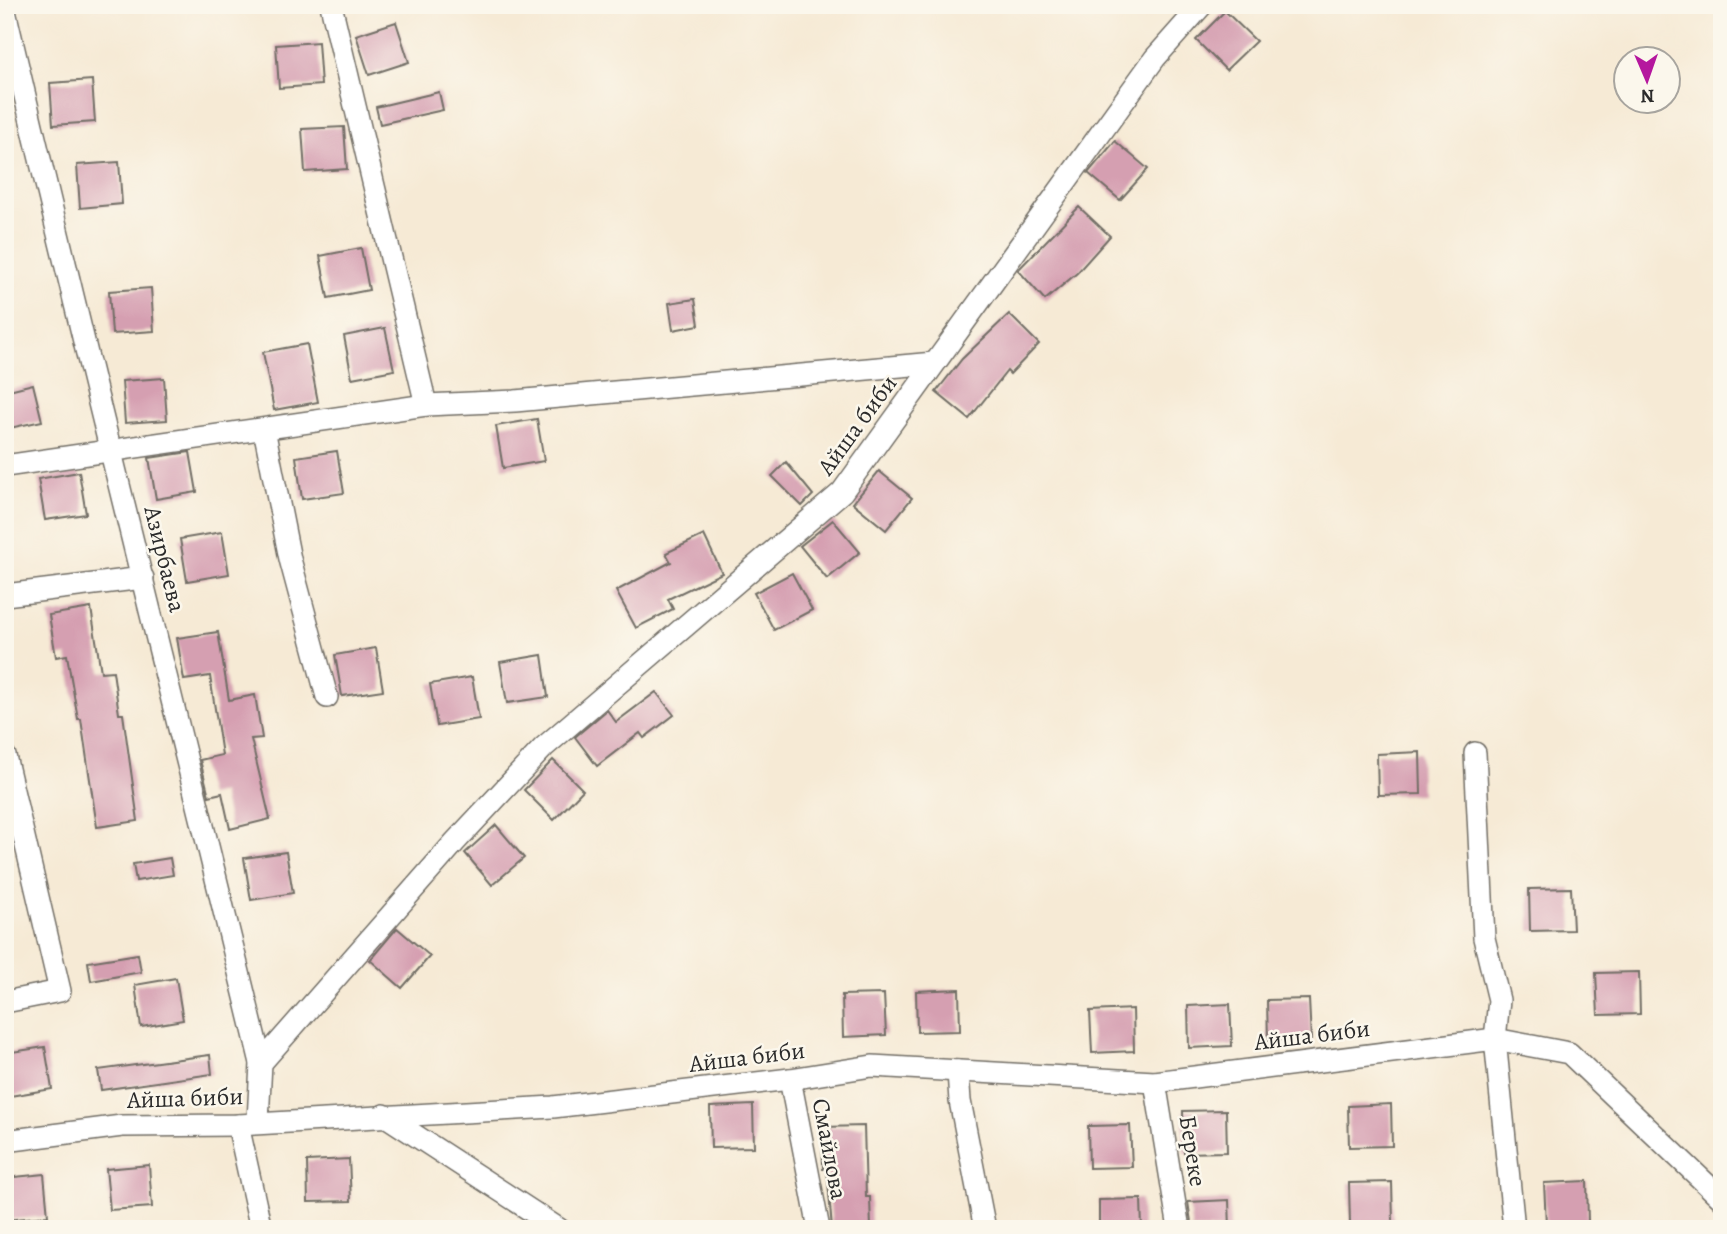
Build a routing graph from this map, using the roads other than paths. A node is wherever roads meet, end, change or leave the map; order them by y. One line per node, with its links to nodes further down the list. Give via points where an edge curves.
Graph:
1 (331, 5): 5 (street)
2 (1202, 5): 4 (street, Айша биби, via 1156,58)
3 (5, 11): 7 (street, Азирбаева)
4 (934, 363): 5 (street); 16 (street, Айша биби, via 842,492 544,747)
5 (426, 405): 6 (street)
6 (264, 429): 7 (street); 11 (street, via 290,559)
7 (111, 452): 8 (street); 9 (street, Азирбаева)
8 (5, 466)
9 (143, 578): 10 (street); 16 (street, Азирбаева)
10 (5, 595)
11 (327, 697)
12 (1475, 753): 15 (street, via 1484,938 1499,1000)
13 (5, 756): 14 (street, via 60,990)
14 (5, 1002)
15 (1495, 1039): 19 (street, Айша биби); 23 (street, Айша биби, via 1569,1053); 29 (street)
16 (261, 1063): 21 (street, Азирбаева)
17 (958, 1071): 18 (street, Айша биби, via 872,1066); 19 (street, Айша биби); 27 (street)
18 (790, 1079): 20 (street, Айша биби, via 553,1107); 26 (street, Смайлова)
19 (1155, 1082): 28 (street, Береке)
20 (384, 1115): 21 (street, Айша биби); 25 (street)
21 (248, 1123): 22 (street, Айша биби, via 122,1125); 24 (street, Азирбаева)
22 (5, 1141)
23 (1722, 1199)
24 (261, 1229)
25 (559, 1229)
26 (819, 1229)
27 (985, 1229)
28 (1179, 1229)
29 (1514, 1229)

